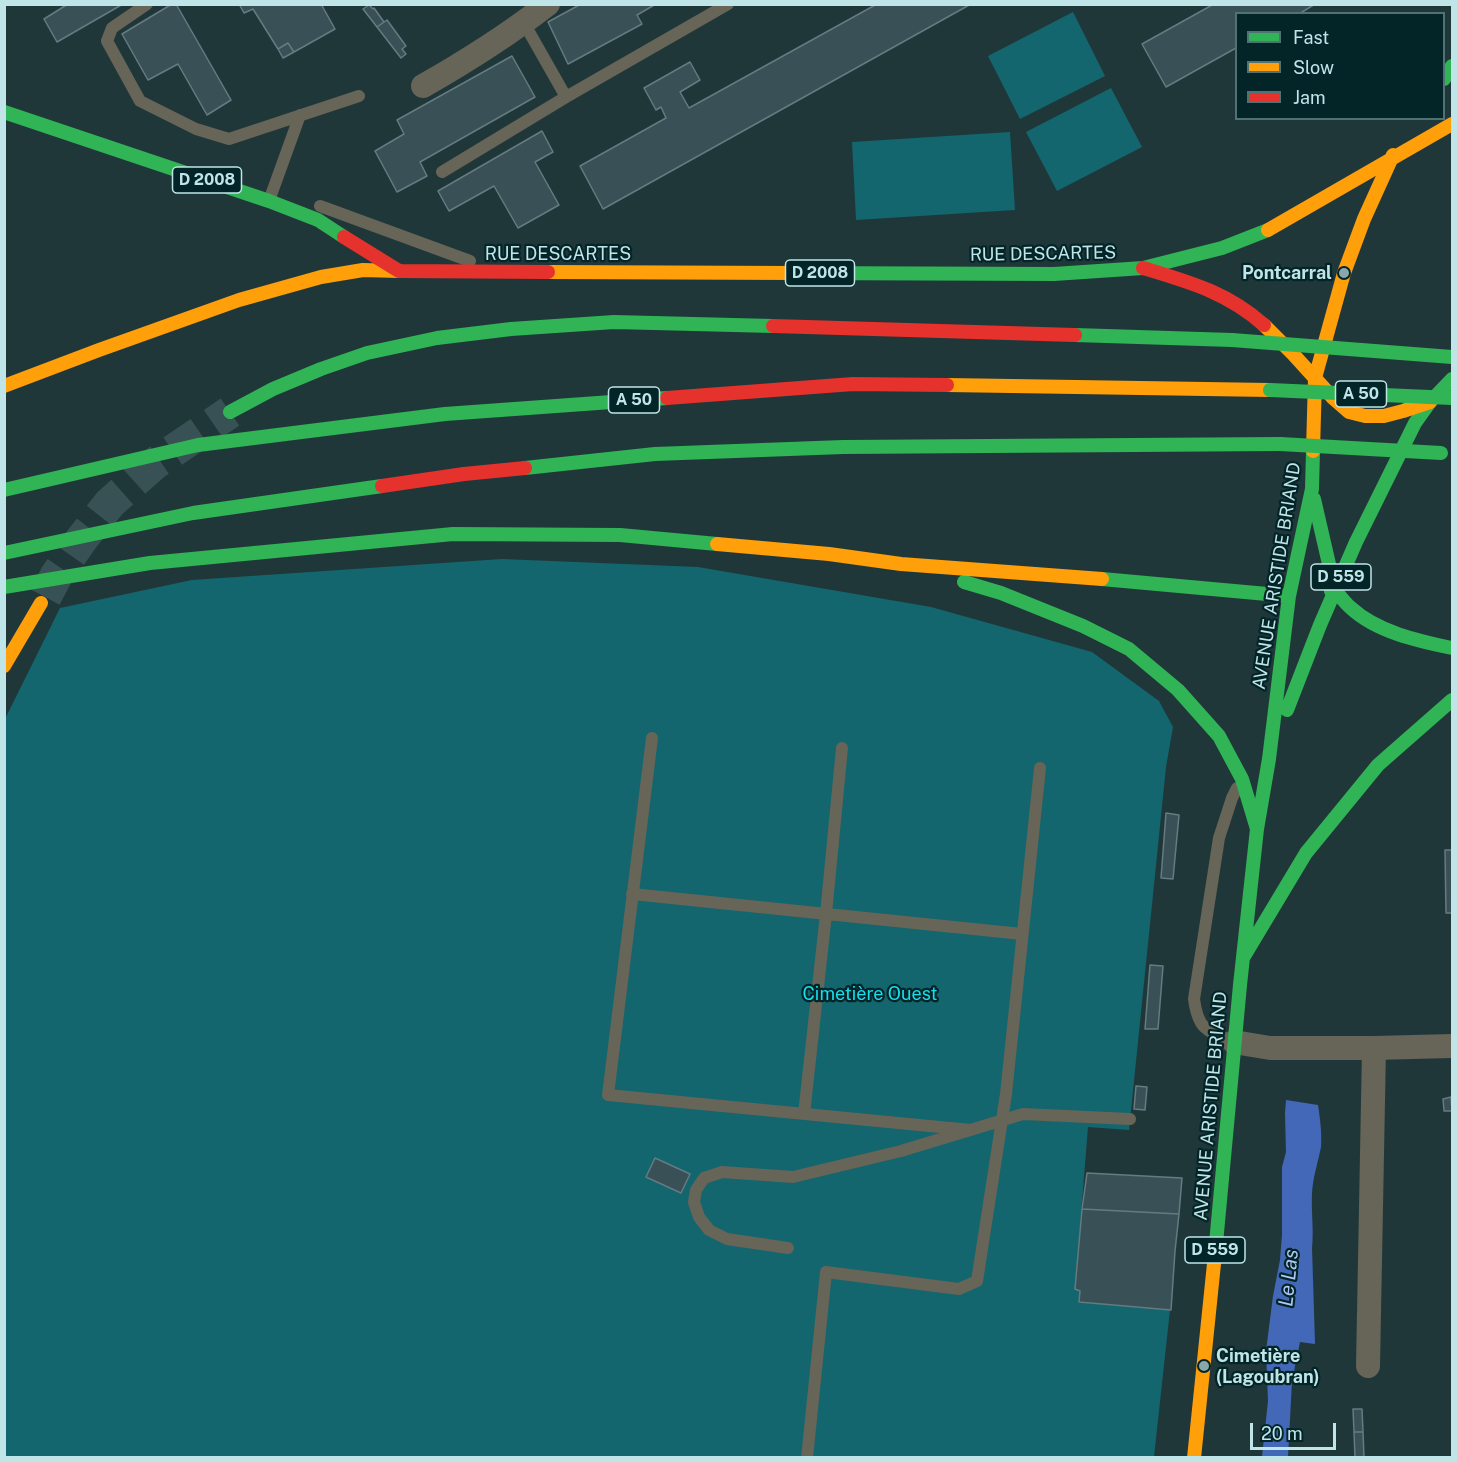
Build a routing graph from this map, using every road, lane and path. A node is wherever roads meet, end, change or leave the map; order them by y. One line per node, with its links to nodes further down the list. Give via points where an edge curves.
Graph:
1 (147, 4): 9 (lane, via 112,28 107,41 140,101 196,129 229,139)
2 (548, 4): 4 (street)
3 (728, 4): 7 (lane)
4 (524, 22): 5 (street); 7 (lane)
5 (423, 86)
6 (359, 96): 9 (lane)
7 (566, 97): 13 (lane)
8 (4, 112): 14 (main road, D 2008)
9 (300, 115): 14 (lane)
10 (1452, 124): 12 (main road)
11 (1404, 138): 12 (main road, AVENUE ARISTIDE BRIAND)
12 (1391, 158): 16 (main road, RUE DESCARTES / D 2008, via 1262,233 1222,248); 20 (main road, AVENUE ARISTIDE BRIAND / D 559, via 1344,273)
13 (442, 172)
14 (272, 191): 17 (main road, D 2008)
15 (307, 201): 18 (lane)
16 (1143, 268): 18 (main road, RUE DESCARTES / D 2008, via 1054,274); 20 (main road, RUE DESCARTES / D 2008, via 1182,279 1233,301 1255,316)
17 (399, 271): 18 (main road, RUE DESCARTES / D 2008); 22 (main road, D 2008, via 363,270 321,277 238,300)
18 (496, 271)
19 (1452, 357): 25 (main road, bridge, via 1232,340 614,322 437,338 367,353 273,389)
20 (1315, 378): 24 (main road, RUE DESCARTES, via 1352,414 1386,416); 27 (main road, AVENUE ARISTIDE BRIAND / D 559)
21 (1452, 379): 24 (main road, AVENUE ARISTIDE BRIAND / D 559)
22 (4, 386)
23 (1452, 398): 28 (main road, A 50, bridge, via 1270,390 853,384 445,414 198,445)
24 (1430, 402): 32 (main road, AVENUE ARISTIDE BRIAND / D 559, via 1415,423)
25 (230, 412)
26 (1447, 453): 29 (main road, bridge, via 1280,444 843,447 655,453 464,474 205,511)
27 (1312, 489): 32 (main road); 33 (main road, AVENUE ARISTIDE BRIAND / D 559)
28 (4, 490)
29 (4, 553)
30 (901, 564): 31 (main road, via 620,535 453,534 150,563); 33 (main road); 42 (main road, via 1001,593 1083,626 1129,650 1178,690 1219,736)
31 (4, 587)
32 (1335, 590): 33 (main road); 35 (main road, via 1353,609 1378,625); 40 (main road, AVENUE ARISTIDE BRIAND / D 559)
33 (1301, 595): 40 (main road, AVENUE ARISTIDE BRIAND / D 559)
34 (41, 603): 36 (main road)
35 (1452, 648)
36 (4, 666)
37 (1452, 700): 47 (main road, via 1378,765 1306,853)
38 (652, 738): 44 (lane)
39 (842, 747): 45 (lane)
40 (1269, 759): 42 (lane); 43 (main road, AVENUE ARISTIDE BRIAND / D 559)
41 (1040, 768): 46 (lane)
42 (1242, 779): 43 (main road); 48 (lane, via 1219,838 1194,999 1196,1016 1209,1032)
43 (1257, 829): 47 (main road, AVENUE ARISTIDE BRIAND / D 559)
44 (632, 894): 45 (lane); 51 (lane, via 608,1095)
45 (826, 914): 46 (lane); 51 (lane)
46 (1022, 934): 53 (lane)
47 (1243, 958): 48 (main road, AVENUE ARISTIDE BRIAND / D 559)
48 (1234, 1042): 50 (street, via 1270,1048); 58 (main road, AVENUE ARISTIDE BRIAND / D 559)
49 (1452, 1046): 50 (street)
50 (1374, 1048): 56 (street)
51 (804, 1114): 54 (lane)
52 (1130, 1119): 53 (lane, via 1023,1114)
53 (1002, 1120): 54 (lane); 57 (lane, via 977,1281 959,1288 826,1272)
54 (971, 1130): 55 (lane, via 793,1177 722,1172 704,1178 694,1202 709,1230 727,1239)
55 (788, 1248)
56 (1368, 1366)
57 (807, 1458)
58 (1194, 1458)

